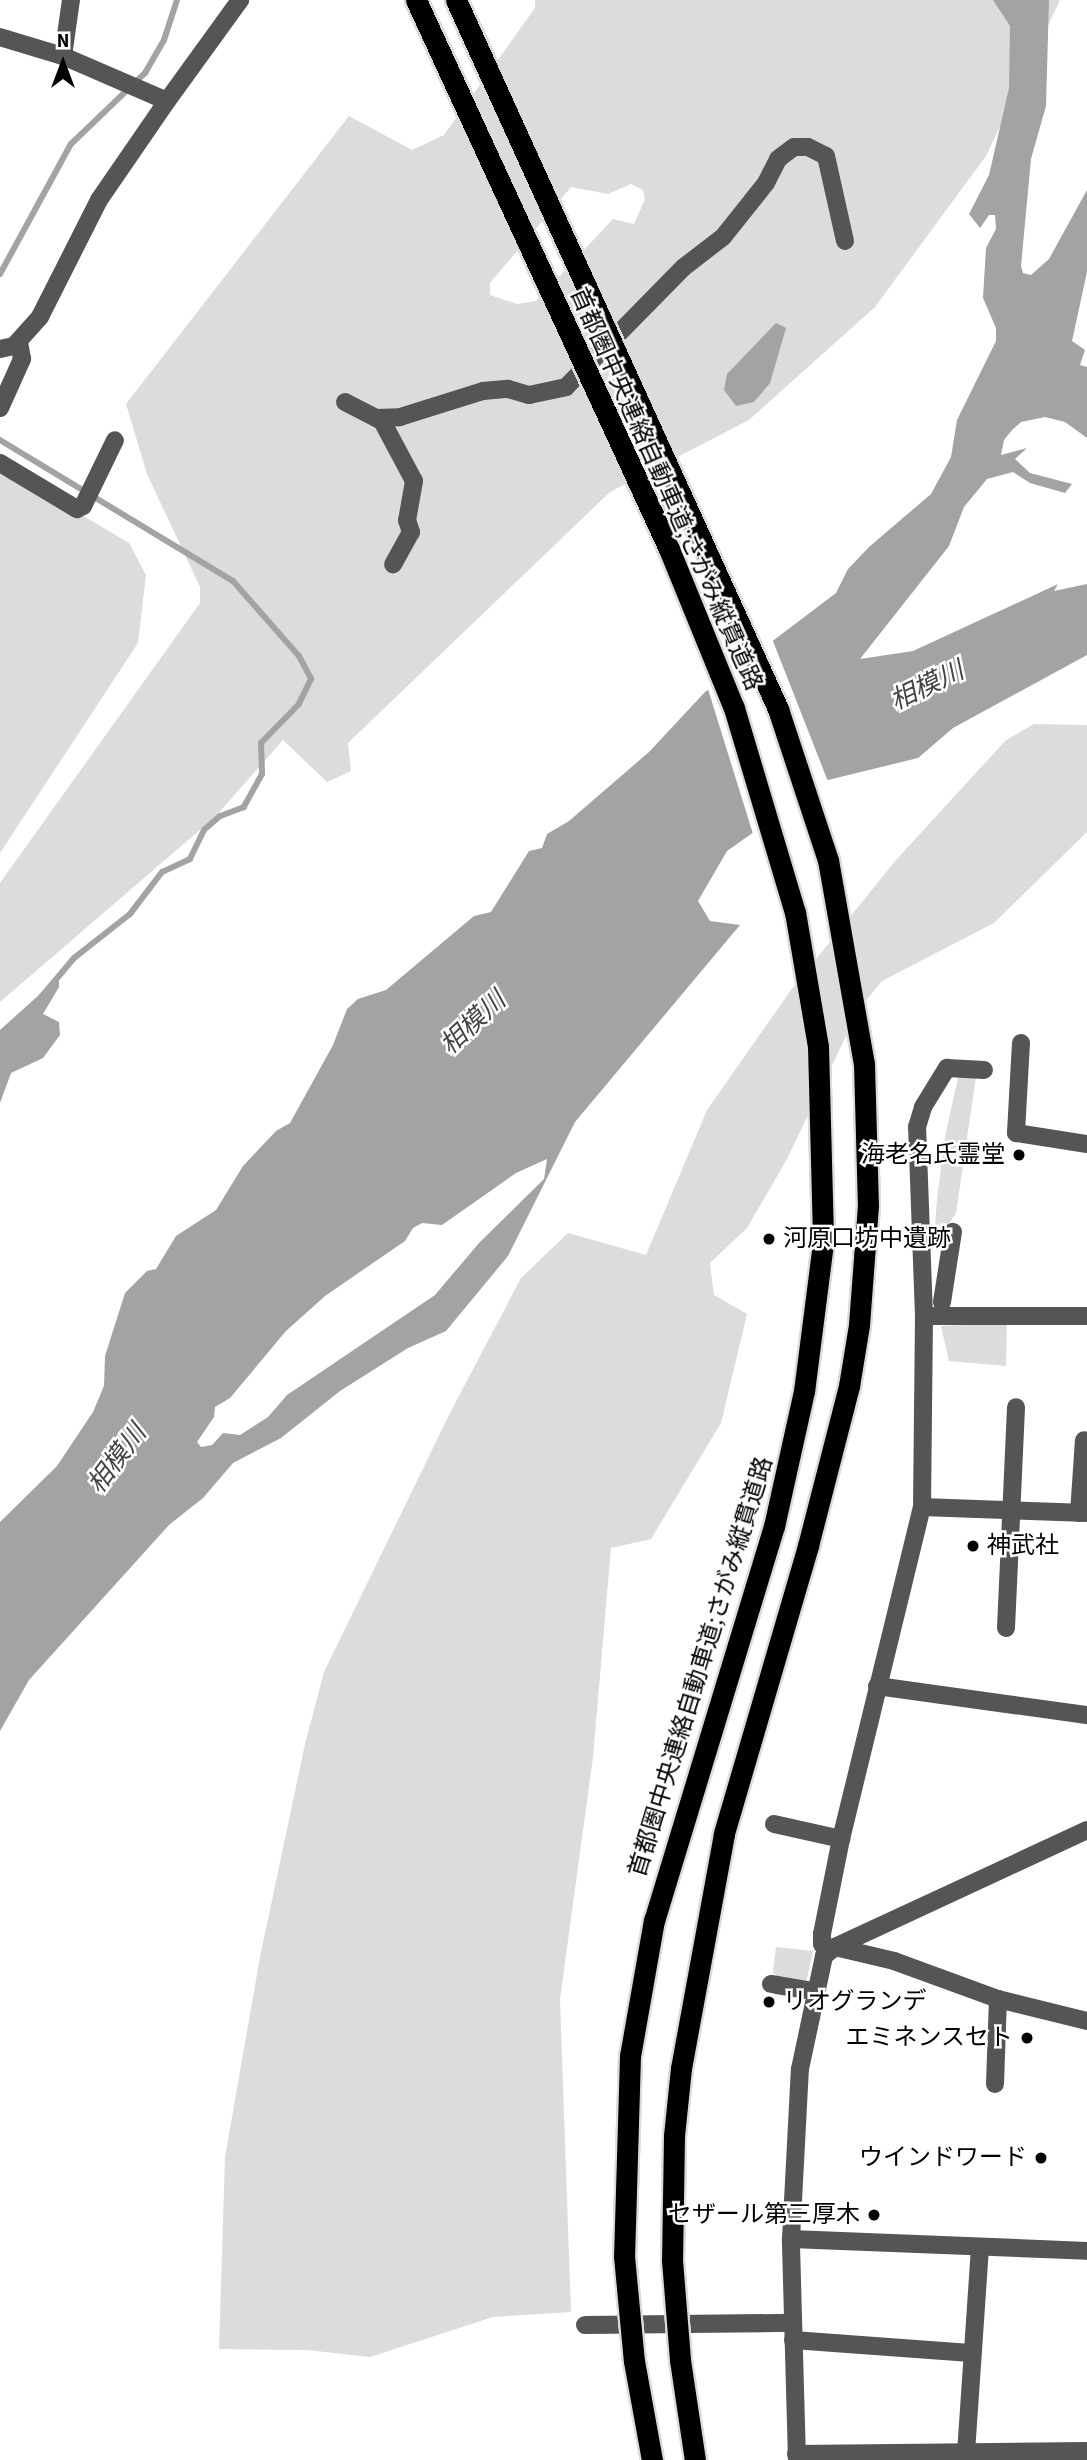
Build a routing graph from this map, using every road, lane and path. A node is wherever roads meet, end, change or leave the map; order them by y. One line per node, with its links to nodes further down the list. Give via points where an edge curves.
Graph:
1 (71, 0): 6 (street)
2 (240, 0): 7 (street)
3 (416, 0): 52 (highway, 首都圏中央連絡自動車道;さがみ縦貫道路, bridge, via 669,549 734,708 795,912 818,1046 823,1243 804,1391 774,1526 654,1920 630,2056 624,2256 634,2361)
4 (456, 0): 53 (highway, 首都圏中央連絡自動車道;さがみ縦貫道路, bridge, via 778,709 828,860 864,1064 868,1205 859,1325 849,1386 812,1534 724,1834 681,2068 674,2136 672,2260)
5 (0, 37): 6 (street)
6 (62, 56): 7 (street)
7 (167, 101): 9 (street, via 99,200 40,317)
8 (845, 241): 13 (street, via 826,156 808,147 794,147 778,159 766,183 723,237 684,267 566,387 529,395 508,389 483,391 400,417)
9 (19, 342): 10 (street); 12 (street, via 22,359)
10 (0, 349)
11 (345, 402): 13 (street)
12 (0, 408)
13 (376, 418): 16 (street, via 403,454 414,481 407,520 411,532)
14 (115, 440): 15 (street, via 83,506 77,509)
15 (0, 463)
16 (393, 564)
17 (1021, 1043): 19 (street, via 1016,1133)
18 (984, 1070): 21 (street, via 947,1068 923,1107 916,1150)
19 (1087, 1143)
20 (953, 1232): 22 (street)
21 (922, 1270): 22 (street); 24 (street)
22 (946, 1275): 23 (street)
23 (942, 1302)
24 (925, 1316): 25 (street); 28 (street)
25 (1087, 1316)
26 (1016, 1407): 29 (street)
27 (1084, 1440): 30 (street)
28 (922, 1507): 29 (street); 32 (street)
29 (1010, 1510): 30 (street); 31 (street)
30 (1083, 1513)
31 (1006, 1628)
32 (877, 1686): 33 (street); 36 (street)
33 (1087, 1716)
34 (774, 1824): 36 (street)
35 (1087, 1830): 37 (street)
36 (841, 1839): 37 (street, via 822,1934 822,1944)
37 (832, 1949): 39 (street); 40 (street, via 894,1961)
38 (771, 1984): 39 (street)
39 (813, 1991): 43 (street, via 800,2069)
40 (998, 1999): 41 (street); 42 (street)
41 (1087, 2021)
42 (995, 2084)
43 (792, 2239): 44 (street); 47 (street)
44 (980, 2246): 45 (street); 48 (street)
45 (1087, 2251)
46 (585, 2325): 47 (street)
47 (793, 2332): 48 (street); 51 (street)
48 (971, 2353): 50 (street)
49 (1087, 2451): 50 (street)
50 (966, 2453): 51 (street)
51 (797, 2457)
52 (652, 2460)
53 (695, 2460)

